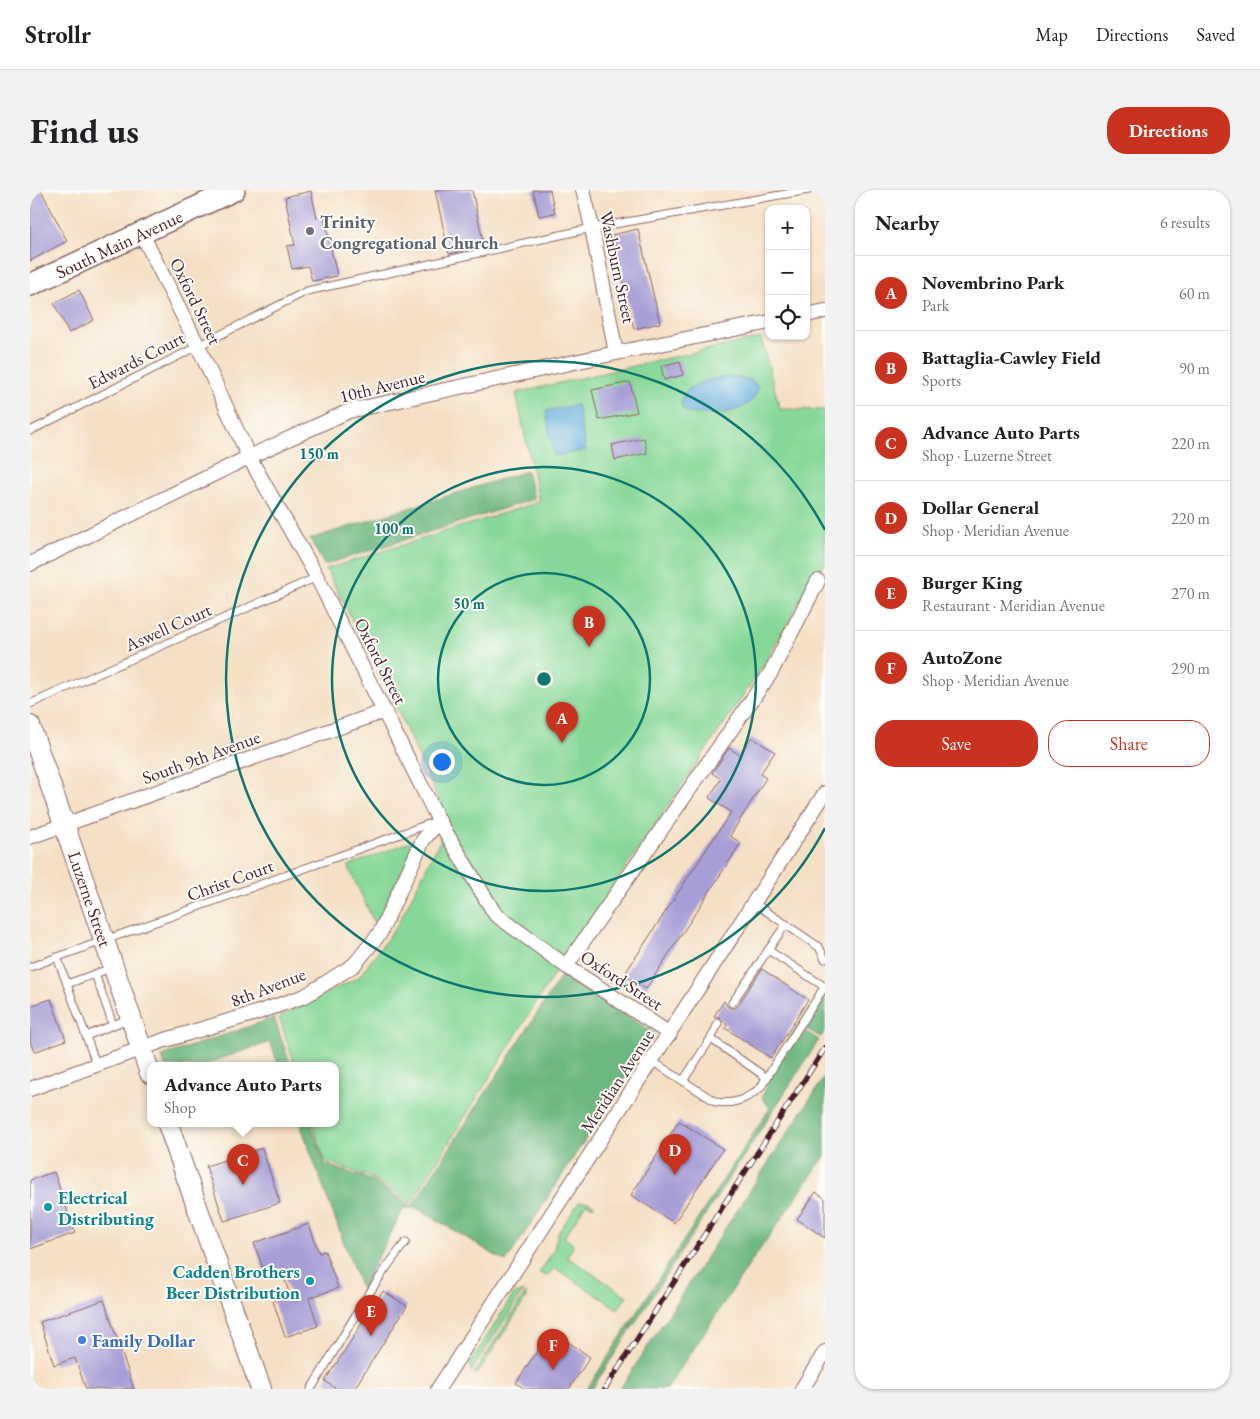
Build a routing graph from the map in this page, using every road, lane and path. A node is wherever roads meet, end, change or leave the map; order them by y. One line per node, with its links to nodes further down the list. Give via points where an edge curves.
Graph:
1 (234, 190): 5 (main road, South Main Avenue)
2 (583, 190): 4 (street, Washburn Street)
3 (809, 190): 4 (lane, Edwards Court)
4 (592, 228): 10 (lane, Edwards Court, via 307,291); 11 (street, Washburn Street)
5 (142, 234): 6 (main road, South Main Avenue); 10 (street, Oxford Street)
6 (30, 285)
7 (825, 311): 8 (street)
8 (810, 314)
9 (765, 323): 11 (street, 10th Avenue)
10 (198, 346): 12 (lane, Edwards Court); 13 (street, Oxford Street)
11 (616, 353): 13 (street, 10th Avenue, via 349,411)
12 (30, 430)
13 (249, 457): 14 (street, 10th Avenue); 15 (street, Oxford Street)
14 (30, 564)
15 (317, 577): 17 (lane, Aswell Court); 18 (street, Oxford Street)
16 (818, 581): 30 (street, via 770,674)
17 (30, 704)
18 (385, 711): 21 (street, Oxford Street); 22 (street, South 9th Avenue)
19 (30, 726): 22 (street, Luzerne Street)
20 (825, 793): 24 (street, Meridian Avenue)
21 (439, 820): 26 (lane, Christ Court); 30 (street, Oxford Street, via 495,914); 42 (street, 8th Avenue, via 423,840 380,933 354,965 305,996)
22 (64, 826): 23 (street, South 9th Avenue); 26 (street, Luzerne Street)
23 (30, 837)
24 (754, 903): 25 (lane); 39 (street, Meridian Avenue)
25 (786, 924): 27 (lane); 29 (lane, via 819,947)
26 (105, 941): 28 (lane, Christ Court); 32 (street, Luzerne Street)
27 (768, 950): 35 (lane); 36 (lane)
28 (57, 957): 31 (lane, Christ Court); 34 (lane)
29 (825, 959)
30 (566, 966): 39 (street, Oxford Street)
31 (30, 967)
32 (114, 967): 33 (lane); 37 (street, Luzerne Street)
33 (95, 974): 34 (lane); 37 (lane)
34 (67, 984): 40 (lane)
35 (825, 987): 46 (lane)
36 (732, 1003)
37 (122, 1021): 40 (lane); 42 (street, Luzerne Street)
38 (718, 1023): 41 (lane)
39 (670, 1034): 43 (street, Meridian Avenue)
40 (86, 1036): 45 (lane)
41 (711, 1039): 46 (lane); 47 (lane)
42 (142, 1050): 44 (street, Luzerne Street); 45 (street, 8th Avenue)
43 (652, 1061): 47 (lane); 54 (street, Meridian Avenue)
44 (147, 1064)
45 (97, 1066): 48 (street, 8th Avenue)
46 (767, 1078): 47 (lane, via 760,1088 741,1101 724,1103 716,1102)
47 (683, 1082)
48 (30, 1089)
49 (169, 1127): 52 (street)
50 (406, 1242): 53 (lane)
51 (825, 1352): 55 (street)
52 (262, 1389)
53 (310, 1389)
54 (438, 1389)
55 (802, 1389)

